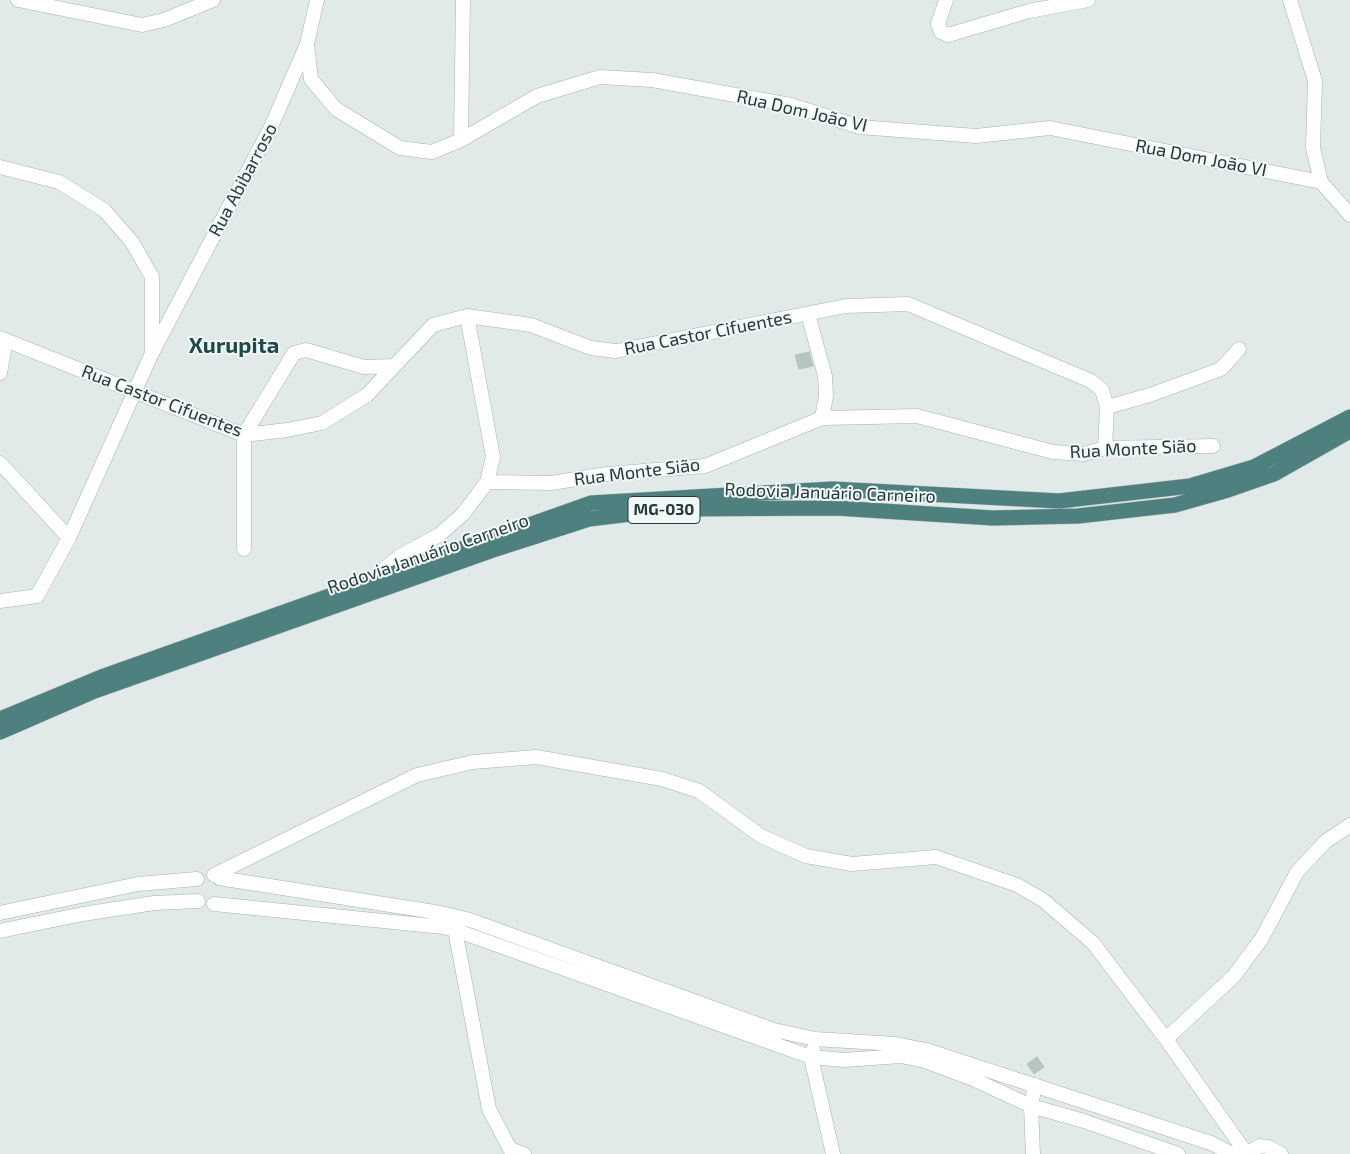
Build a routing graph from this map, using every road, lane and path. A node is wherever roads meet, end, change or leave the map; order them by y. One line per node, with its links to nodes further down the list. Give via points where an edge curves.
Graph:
1 (18, 0): 2 (street, via 142,25 164,20)
2 (213, 0)
3 (317, 0): 8 (street, Rua Abibarroso)
4 (463, 0): 9 (street)
5 (946, 0): 6 (street, via 938,24 941,32 948,35 1029,11)
6 (1088, 0)
7 (1290, 0): 11 (street, via 1315,81 1313,148)
8 (307, 44): 9 (street, Rua Dom João VI, via 311,79 336,109 400,148 432,152); 17 (street, Rua Abibarroso, via 271,127)
9 (460, 140): 11 (street, Rua Dom João VI, via 537,96 600,77 652,80 791,105 860,127 976,136 1050,128)
10 (0, 167): 17 (street, via 59,182 104,210 132,242 152,277)
11 (1321, 182): 12 (street)
12 (1350, 215)
13 (808, 314): 14 (street, Rua Castor Cifuentes, via 616,351 591,348 531,325); 21 (street, Rua Castor Cifuentes, via 846,306 908,304 1092,381 1102,390); 23 (street, via 825,376)
14 (466, 316): 18 (street, Rua Castor Cifuentes, via 433,324); 29 (street, via 493,457)
15 (3, 339): 19 (street); 20 (street, Rua Castor Cifuentes)
16 (1239, 348): 21 (street, via 1221,369)
17 (152, 352): 20 (street, Rua Abibarroso)
18 (392, 366): 25 (street, Rua Castor Cifuentes, via 367,396 322,423); 25 (street, via 364,367 300,350 294,353)
19 (0, 373)
20 (136, 392): 25 (street, Rua Castor Cifuentes); 30 (street, Rua Abibarroso)
21 (1107, 407): 27 (street, Rua Castor Cifuentes)
22 (1350, 417): 32 (highway, Rodovia Januário Carneiro / MG-030, via 1254,467 1190,486 1059,502 833,489 591,503)
23 (822, 418): 27 (street, Rua Monte Sião, via 917,416 1053,452 1084,454); 29 (street, Rua Monte Sião, via 705,466 607,474 551,483)
24 (1350, 431): 35 (highway, Rodovia Januário Carneiro / MG-030, via 1274,474 1176,505 1078,516 992,518 836,508 672,509 589,519 92,692)
25 (244, 435): 31 (street)
26 (1213, 446): 27 (street, Rua Monte Sião)
27 (1105, 448)
28 (0, 463): 30 (street)
29 (487, 482): 32 (street, via 463,514 438,535 400,556)
30 (69, 538): 33 (street, Rua Abibarroso, via 37,596)
31 (244, 549)
32 (368, 582): 34 (highway, Rodovia Januário Carneiro / MG-030, via 104,676)
33 (0, 601)
34 (0, 719)
35 (0, 732)
36 (1350, 825): 45 (street, via 1325,842 1297,872 1262,938 1234,976)
37 (216, 877): 38 (street, via 205,875); 40 (street, via 224,887 222,898); 42 (street); 45 (street, via 417,775 473,762 536,757 662,779 700,791 761,836 806,856 852,864 936,857 1017,885 1043,900 1093,943)
38 (197, 879): 39 (street, via 193,890); 41 (street, via 138,884)
39 (198, 901): 40 (street); 43 (street, via 110,909)
40 (214, 904): 42 (street, via 443,927)
41 (0, 913)
42 (458, 924): 44 (street, via 774,1030); 46 (street); 50 (street, via 489,1109 510,1148)
43 (0, 931)
44 (815, 1039): 46 (street); 47 (street, via 896,1044 926,1050)
45 (1166, 1039): 49 (street)
46 (811, 1057): 48 (street, via 844,1060 901,1056 925,1061 973,1078); 51 (street)
47 (1035, 1085): 48 (street); 54 (street, via 1211,1143)
48 (1030, 1106): 52 (street); 53 (street)
49 (1246, 1153): 55 (street, via 1260,1146)
50 (524, 1154)
51 (833, 1154)
52 (1033, 1154)
53 (1178, 1154)
54 (1232, 1154)
55 (1281, 1154)

